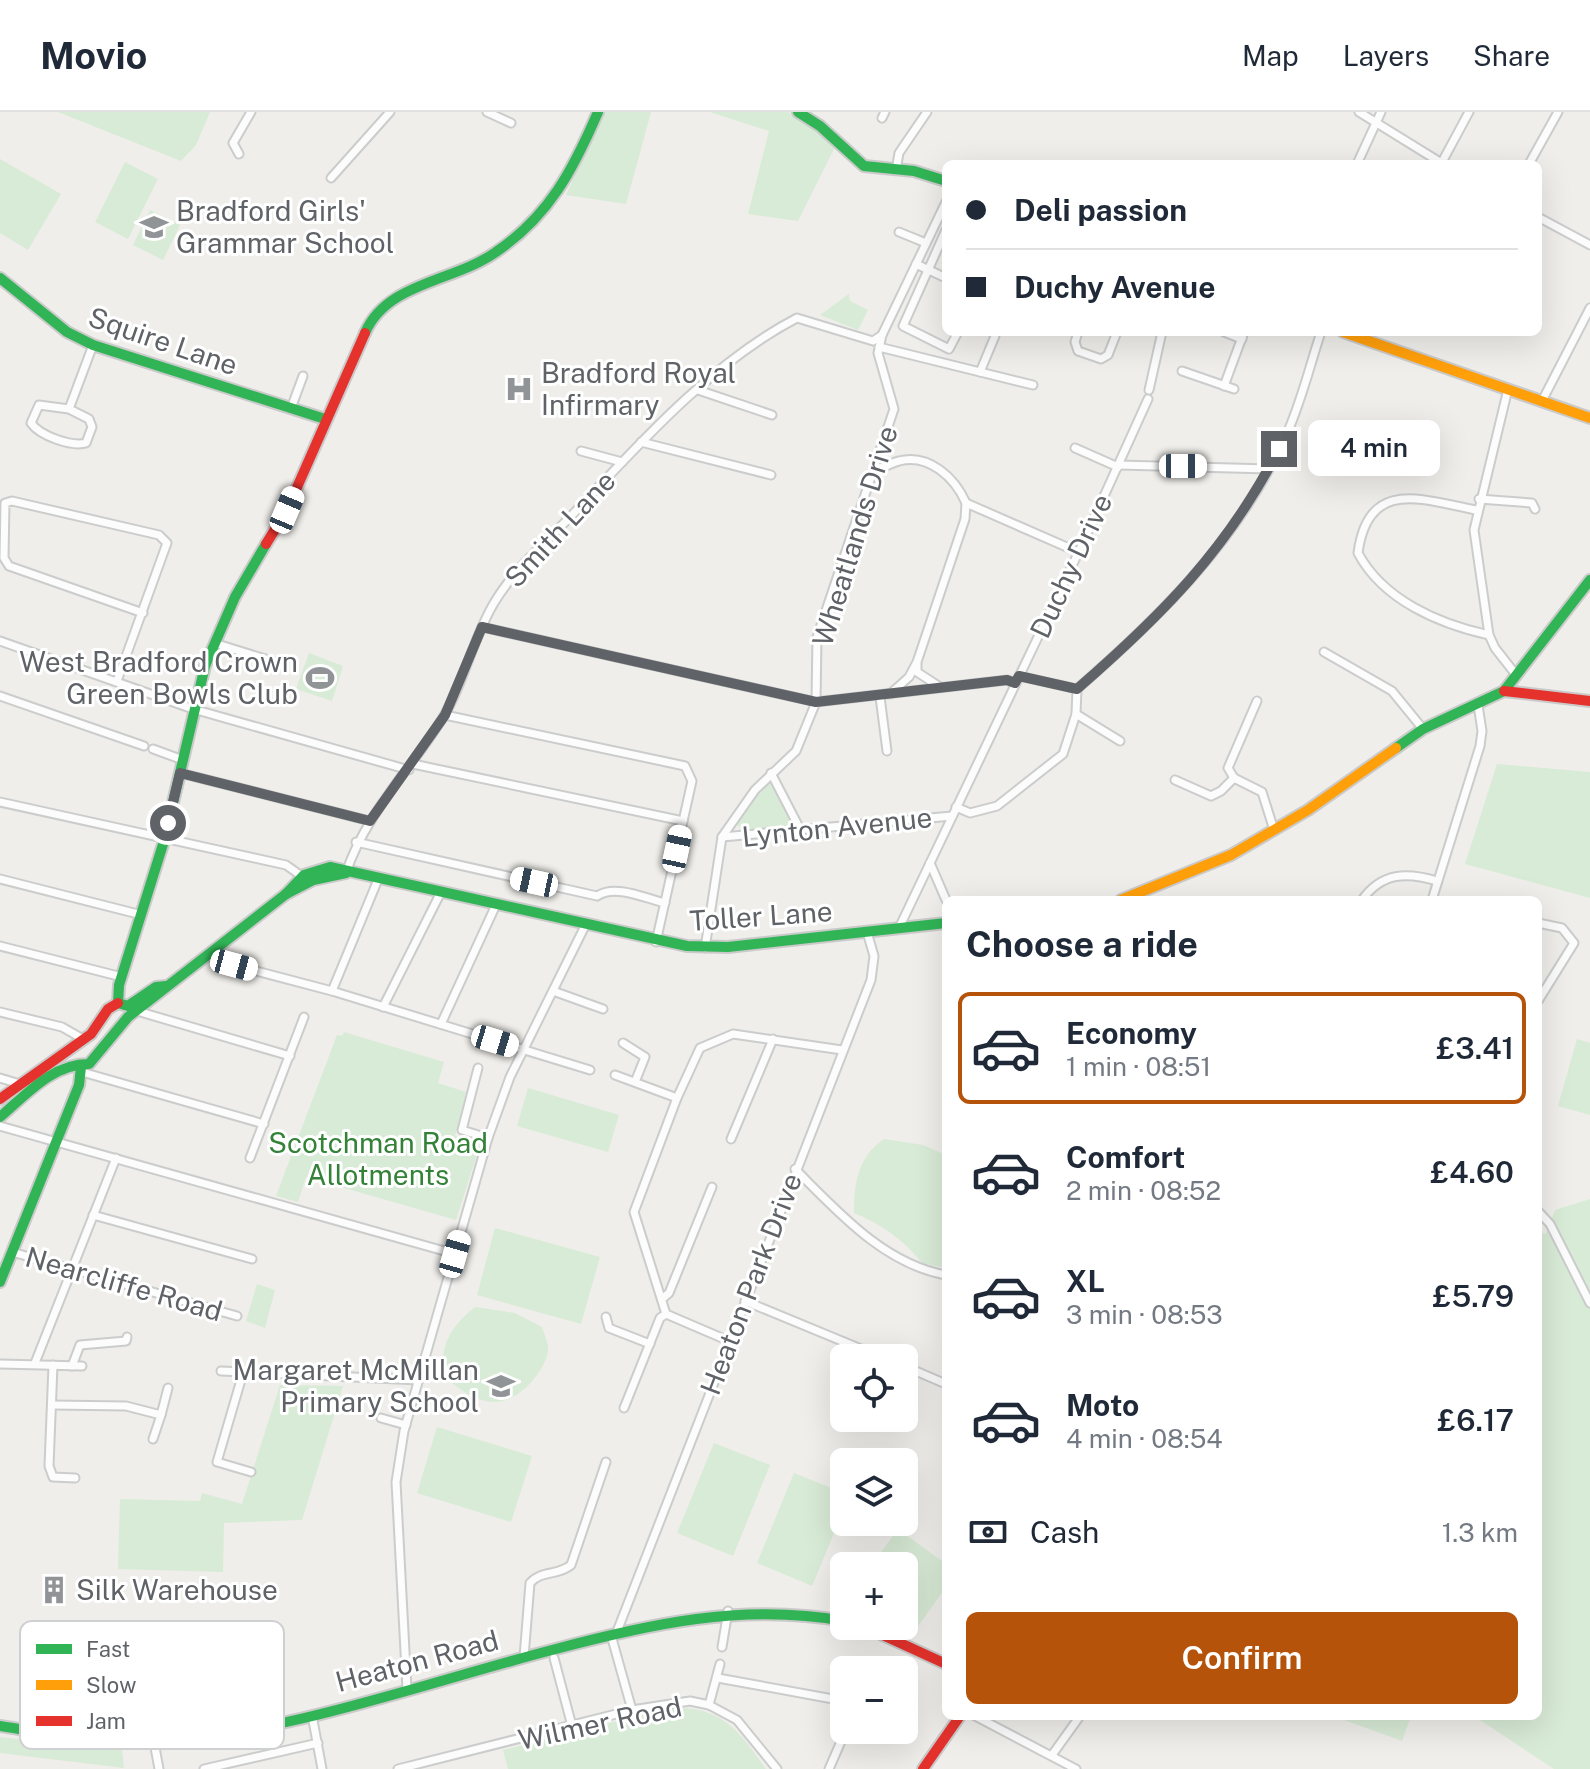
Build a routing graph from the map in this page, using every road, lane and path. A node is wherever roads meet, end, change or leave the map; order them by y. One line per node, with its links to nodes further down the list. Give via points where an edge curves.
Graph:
1 (251, 112): 13 (street)
2 (390, 112): 21 (street)
3 (487, 112): 12 (street)
4 (598, 112): 58 (street, via 566,183 531,222 470,268 408,288 381,307 360,340)
5 (798, 112): 20 (street, via 864,166)
6 (927, 112): 20 (street, via 899,153)
7 (1359, 112): 11 (street)
8 (1381, 112): 11 (street)
9 (1469, 112): 18 (street)
10 (1558, 112): 19 (street)
11 (1376, 121): 16 (street); 17 (street)
12 (511, 123)
13 (233, 143): 14 (street); 15 (street)
14 (224, 148)
15 (239, 154)
16 (1359, 160)
17 (1436, 160)
18 (1444, 160)
19 (1531, 160)
20 (896, 170): 22 (street)
21 (331, 178)
22 (942, 180)
23 (942, 210): 27 (street, Wheatlands Drive)
24 (1542, 219): 28 (street)
25 (899, 232): 27 (street)
26 (942, 238): 30 (street)
27 (926, 243): 29 (street, Wheatlands Drive)
28 (1590, 245)
29 (916, 264): 30 (street); 34 (street, Wheatlands Drive)
30 (927, 270): 31 (street); 35 (street, via 903,326 949,349)
31 (942, 276)
32 (0, 278): 43 (street, Squire Lane, via 67,332)
33 (1590, 308): 53 (street)
34 (882, 335): 44 (street, Wheatlands Drive); 52 (street, Smith Lane, via 873,341 797,318)
35 (956, 336)
36 (995, 336): 46 (street)
37 (1077, 336): 38 (street, via 1078,351 1101,359)
38 (1115, 336)
39 (1161, 336): 63 (street, Duchy Drive, via 1148,394)
40 (1243, 336): 49 (street)
41 (1320, 336): 65 (street, via 1289,430)
42 (1375, 337): 51 (street)
43 (93, 345): 55 (street); 58 (street, Squire Lane)
44 (879, 347): 46 (street); 64 (street, Wheatlands Drive, via 894,409)
45 (1182, 371): 49 (street)
46 (980, 372): 48 (street)
47 (303, 376): 54 (street)
48 (1033, 385)
49 (1224, 386): 50 (street)
50 (1234, 389)
51 (1508, 389): 53 (street); 67 (street)
52 (698, 390): 56 (street); 59 (street, Smith Lane)
53 (1542, 401): 57 (street)
54 (293, 403)
55 (69, 409): 55 (street, via 89,419 86,443 43,433 31,423 39,405)
56 (772, 415)
57 (1590, 418)
58 (325, 419): 78 (street, via 287,510)
59 (641, 442): 62 (street, Smith Lane); 66 (street)
60 (1075, 448): 63 (street)
61 (581, 451): 62 (street)
62 (622, 462): 75 (street, Smith Lane, via 506,586)
63 (1118, 466): 65 (street); 72 (street, Duchy Drive)
64 (875, 468): 68 (street, via 899,461 939,468); 92 (street, Wheatlands Drive, via 817,637)
65 (1269, 469): 86 (street, via 1211,558 1150,625)
66 (771, 475)
67 (1479, 499): 69 (street, via 1532,503); 70 (street)
68 (966, 503): 72 (street); 81 (street)
69 (1535, 509)
70 (1476, 510): 76 (street, via 1474,530); 76 (street, via 1405,497 1389,500 1373,511 1358,553 1385,588 1405,601 1439,620)
71 (2, 526): 74 (street, via 9,566); 74 (street, via 5,503 12,501 159,535 167,543)
72 (1078, 552): 83 (street, Duchy Drive)
73 (1590, 580): 82 (street)
74 (143, 613): 84 (street)
75 (482, 627): 92 (street); 96 (street, Smith Lane)
76 (1489, 635): 82 (street)
77 (0, 641): 84 (street)
78 (214, 643): 80 (street); 94 (street)
79 (1324, 652): 97 (street, via 1392,691)
80 (275, 662)
81 (917, 662): 85 (street, via 917,672); 89 (street, via 909,677)
82 (1517, 676): 87 (street)
83 (1017, 680): 85 (street); 86 (street); 109 (street, Duchy Drive)
84 (117, 681): 94 (street)
85 (941, 688): 89 (street)
86 (1077, 689): 95 (street)
87 (1504, 691): 91 (street); 93 (street)
88 (0, 696): 99 (street)
89 (882, 697): 92 (street); 101 (street)
90 (1257, 701): 106 (street, via 1228,768)
91 (1590, 701)
92 (816, 702): 105 (street, Wheatlands Drive, via 796,751)
93 (1478, 705): 97 (street); 121 (street, via 1480,746)
94 (193, 709): 102 (street); 103 (street)
95 (1076, 714): 98 (street); 109 (street, via 1063,754 1013,796 983,812)
96 (445, 715): 103 (street, Smith Lane); 112 (street, via 685,766 692,781)
97 (1423, 729): 113 (street)
98 (1120, 741)
99 (144, 746)
100 (153, 749): 102 (street)
101 (887, 751)
102 (183, 760): 104 (street)
103 (411, 767): 111 (street, Smith Lane); 112 (street)
104 (180, 773): 111 (street); 116 (street)
105 (771, 773): 114 (street); 115 (street, Wheatlands Drive)
106 (1234, 778): 107 (street, via 1211,796); 113 (street, via 1262,792)
107 (1175, 780)
108 (0, 802): 116 (street)
109 (956, 807): 110 (street, Duchy Drive)
110 (952, 816): 114 (street, Lynton Avenue); 118 (street, Duchy Drive)
111 (370, 821): 117 (street, Smith Lane)
112 (683, 821): 129 (street)
113 (1274, 830): 126 (street, via 1231,855)
114 (801, 831): 115 (street, Lynton Avenue)
115 (722, 837): 139 (street, Wheatlands Drive)
116 (164, 841): 122 (street, via 286,865); 131 (street)
117 (356, 842): 119 (street, Smith Lane); 129 (street, via 597,896 616,891)
118 (930, 863): 125 (street); 135 (street, Duchy Drive)
119 (346, 873): 122 (street); 123 (street, Toller Lane)
120 (0, 879): 131 (street)
121 (1437, 881): 127 (street, via 1398,874 1379,882); 128 (street)
122 (302, 882): 140 (street)
123 (377, 882): 124 (street, Toller Lane); 142 (street)
124 (439, 896): 130 (street, Toller Lane); 145 (street)
125 (944, 896)
126 (1131, 896)
127 (1366, 896)
128 (1433, 896)
129 (665, 903): 137 (street)
130 (495, 907): 134 (street, Toller Lane); 150 (street)
131 (142, 915): 141 (street)
132 (942, 923): 135 (street, Toller Lane)
133 (1542, 924): 144 (street, via 1562,928 1574,943)
134 (585, 926): 137 (street, Toller Lane); 143 (street)
135 (899, 928): 136 (street, Toller Lane)
136 (867, 932): 139 (street, Toller Lane); 156 (street, Heaton Park Drive, via 874,956 871,980)
137 (656, 942): 139 (street, Toller Lane)
138 (0, 946): 141 (street)
139 (705, 948)
140 (208, 954): 142 (street); 146 (street)
141 (122, 977): 146 (street)
142 (332, 991): 145 (street)
143 (553, 991): 147 (street); 155 (street)
144 (1542, 995)
145 (383, 1007): 150 (street)
146 (128, 1009): 151 (street, via 108,1009 97,1029); 157 (street); 158 (street, via 89,1064)
147 (603, 1009)
148 (0, 1012): 151 (street, via 62,1027)
149 (304, 1017): 157 (street)
150 (441, 1024): 155 (street)
151 (83, 1039): 154 (street)
152 (773, 1039): 156 (street); 166 (street, via 733,1034 700,1048); 172 (street)
153 (623, 1043): 163 (street, via 645,1057)
154 (72, 1047): 158 (street, via 68,1056); 164 (street)
155 (524, 1050): 160 (street); 171 (street)
156 (842, 1050): 176 (street, Heaton Park Drive)
157 (290, 1056): 169 (street)
158 (78, 1068): 165 (street, via 56,1070); 169 (street); 173 (street)
159 (478, 1068): 171 (street, via 462,1130)
160 (590, 1070)
161 (615, 1075): 163 (street)
162 (0, 1078): 164 (street)
163 (635, 1082): 166 (street)
164 (20, 1084): 165 (street); 167 (street)
165 (28, 1093): 168 (street)
166 (677, 1098): 186 (street, via 634,1212)
167 (0, 1099)
168 (0, 1117)
169 (264, 1124): 175 (street)
170 (0, 1126): 173 (street)
171 (488, 1138): 181 (street)
172 (731, 1139)
173 (56, 1141): 174 (street); 180 (street)
174 (116, 1158): 178 (street); 181 (street)
175 (250, 1158)
176 (795, 1169): 184 (street, via 859,1231 925,1271); 187 (street, Heaton Park Drive)
177 (712, 1187): 186 (street)
178 (93, 1215): 182 (street); 183 (street)
179 (1542, 1215): 188 (street)
180 (12, 1252): 183 (street, Nearcliffe Road); 185 (street)
181 (455, 1254): 204 (street)
182 (252, 1259)
183 (72, 1268): 190 (street, Nearcliffe Road); 196 (street)
184 (942, 1274)
185 (0, 1282)
186 (663, 1298): 189 (street)
187 (745, 1301): 193 (street, Heaton Park Drive); 195 (street)
188 (1590, 1303)
189 (666, 1314): 193 (street); 194 (street)
190 (237, 1316)
191 (606, 1317): 194 (street, via 609,1328)
192 (127, 1337): 199 (street, via 80,1345)
193 (729, 1341): 218 (street, Heaton Park Drive)
194 (650, 1344): 208 (street)
195 (849, 1344)
196 (35, 1363): 197 (street); 198 (street)
197 (0, 1364)
198 (53, 1365): 199 (street); 207 (street)
199 (72, 1366): 200 (street)
200 (82, 1366)
201 (221, 1371): 203 (street)
202 (918, 1372): 205 (street)
203 (243, 1373): 204 (street); 214 (street, via 217,1462)
204 (419, 1380): 211 (street)
205 (942, 1382)
206 (168, 1388): 209 (street)
207 (52, 1405): 209 (street, via 126,1406); 215 (street, via 49,1466 53,1477)
208 (624, 1408)
209 (161, 1415): 212 (street)
210 (381, 1418): 211 (street)
211 (406, 1425): 226 (street, via 396,1482)
212 (153, 1439)
213 (606, 1462): 221 (street, via 571,1565 530,1583)
214 (251, 1472)
215 (75, 1478)
216 (728, 1611): 217 (street, Heaton Road); 218 (street, Heaton Road); 220 (street)
217 (830, 1619)
218 (613, 1635): 221 (street, Heaton Road); 229 (street)
219 (899, 1640): 223 (street)
220 (722, 1647)
221 (524, 1657): 226 (street, Heaton Road)
222 (554, 1658): 236 (street)
223 (942, 1662)
224 (720, 1664): 225 (street)
225 (718, 1678): 227 (street); 228 (street)
226 (407, 1689): 230 (street, Heaton Road)
227 (830, 1698)
228 (709, 1705): 229 (street, Wilmer Road, via 665,1702); 246 (street, Wilmer Road, via 737,1720)
229 (632, 1710): 236 (street, Wilmer Road)
230 (312, 1715): 231 (street, Heaton Road); 238 (street)
231 (284, 1720)
232 (957, 1720): 248 (street)
233 (983, 1720): 241 (street)
234 (1077, 1720): 241 (street)
235 (0, 1726): 237 (street, Heaton Road)
236 (572, 1726): 245 (street, Wilmer Road)
237 (20, 1728)
238 (318, 1743): 243 (street); 244 (street)
239 (840, 1744): 247 (street)
240 (155, 1749): 242 (street)
241 (1052, 1755): 249 (street)
242 (159, 1769)
243 (204, 1769)
244 (322, 1769)
245 (398, 1769)
246 (777, 1769)
247 (829, 1769)
248 (923, 1769)
249 (1076, 1769)

